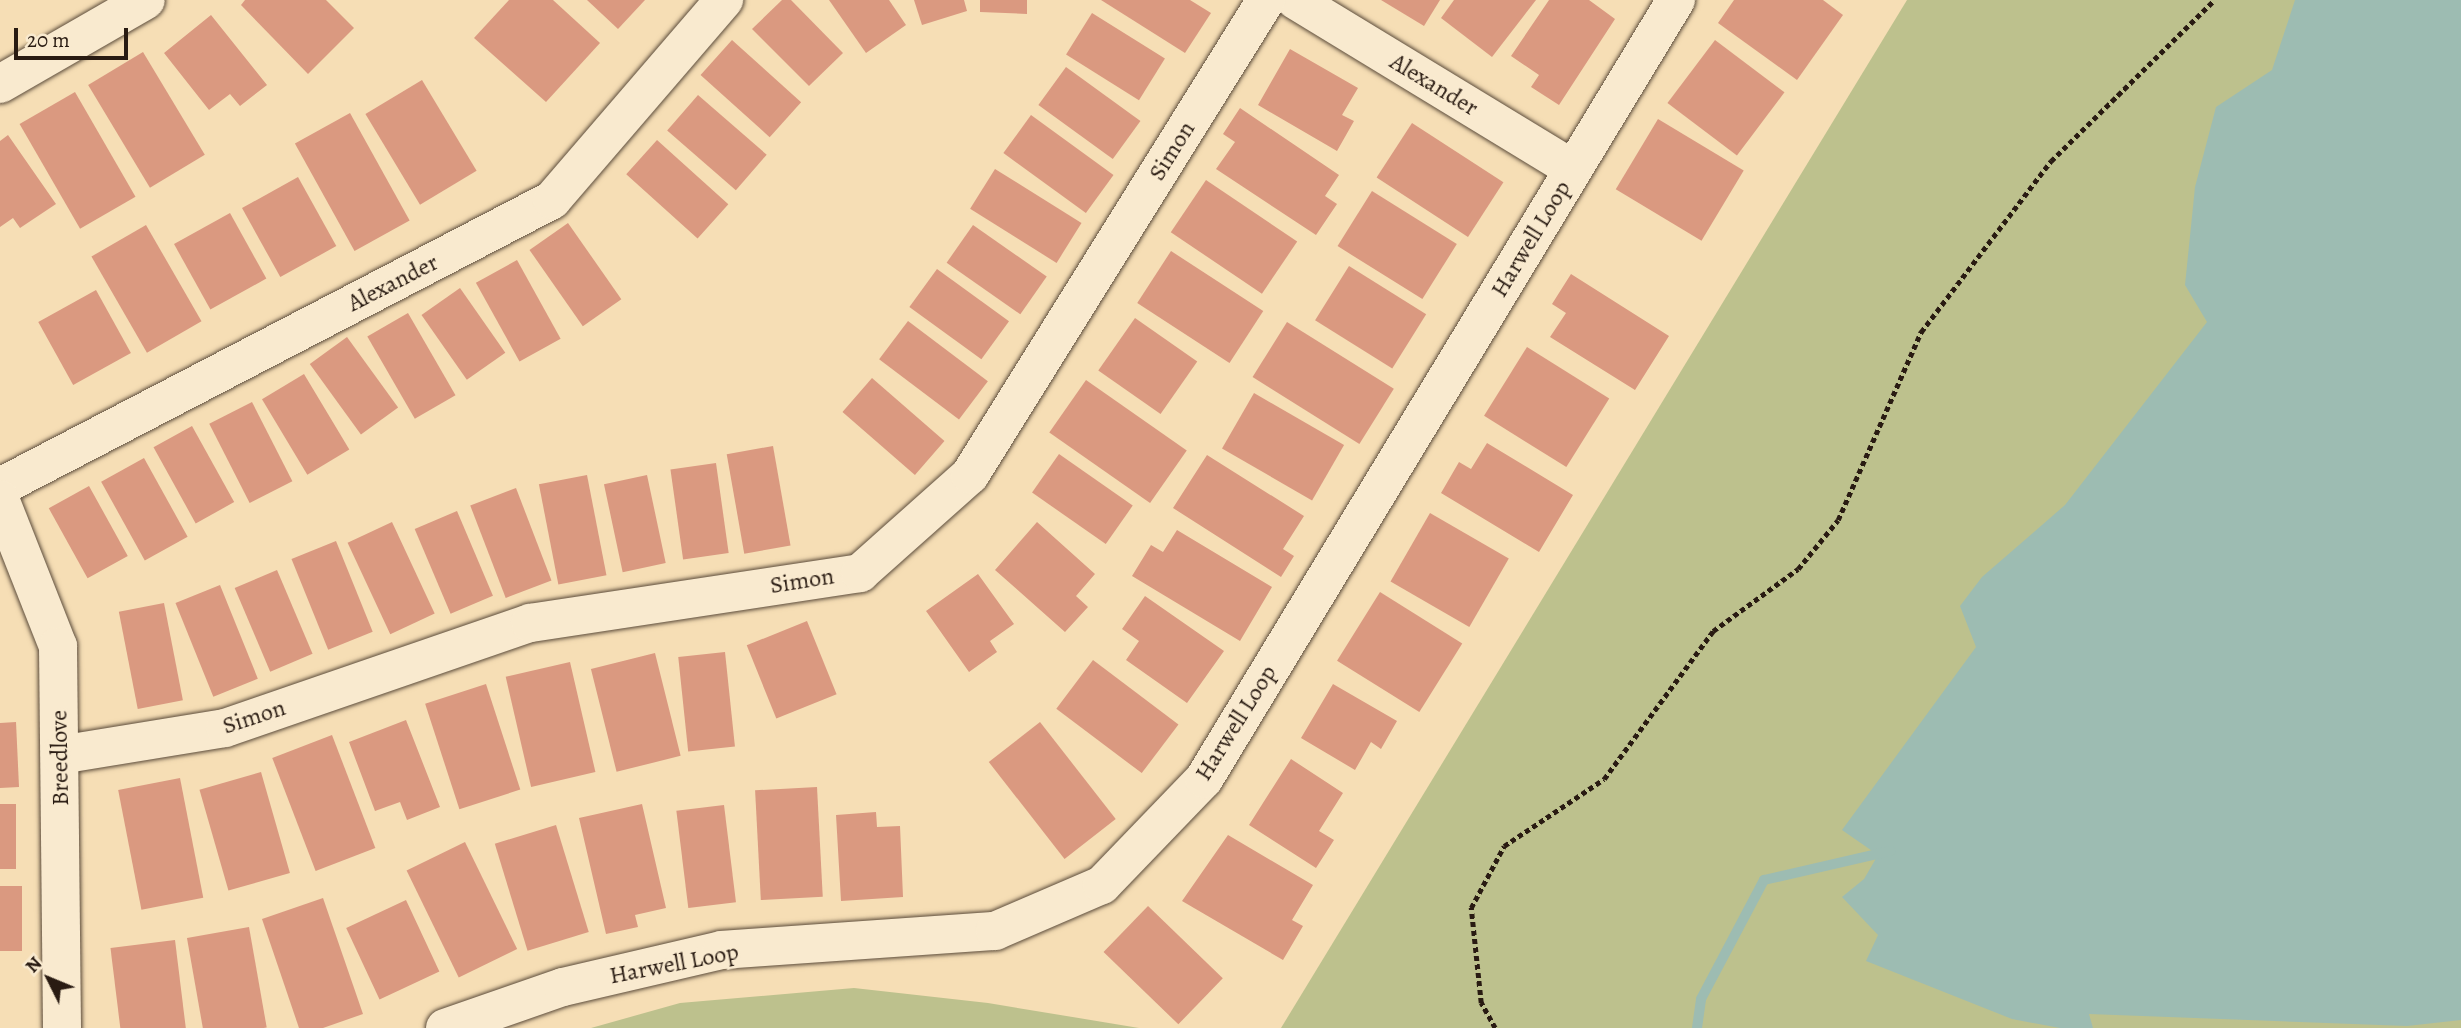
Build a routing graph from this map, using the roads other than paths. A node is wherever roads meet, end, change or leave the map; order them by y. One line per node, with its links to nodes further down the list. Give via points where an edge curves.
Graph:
1 (146, 0): 6 (street)
2 (724, 0): 8 (street, Alexander, via 552,201)
3 (1266, 0): 10 (street, Simon, via 971,475 859,573 530,623 225,728)
4 (1295, 0): 7 (street, Alexander)
5 (1676, 0): 7 (street, Harwell Loop)
6 (0, 83)
7 (1573, 169): 12 (street, Harwell Loop, via 1204,779 1102,885 995,932 722,950 562,987)
8 (0, 487)
9 (0, 499): 10 (street, Breedlove, via 58,646)
10 (60, 755): 11 (street, Breedlove)
11 (62, 1028)
12 (445, 1028)

